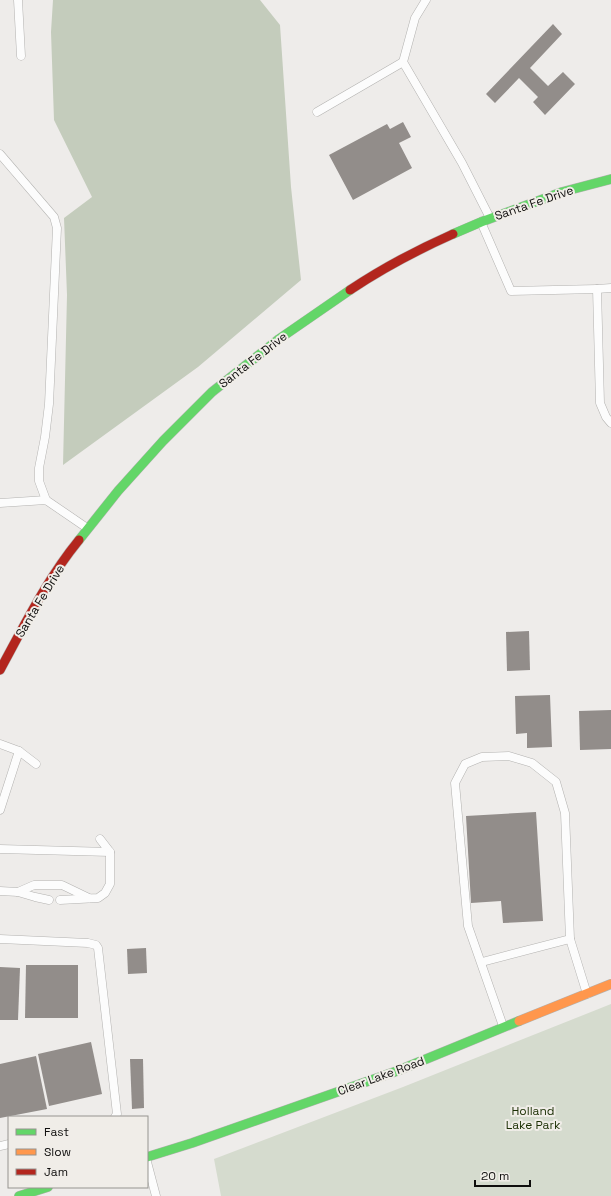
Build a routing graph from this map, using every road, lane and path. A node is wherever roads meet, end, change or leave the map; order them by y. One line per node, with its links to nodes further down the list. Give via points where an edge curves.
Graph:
1 (18, 0): 3 (lane)
2 (426, 0): 4 (lane, via 415,18)
3 (21, 56)
4 (403, 62): 5 (lane); 8 (lane, via 462,163)
5 (317, 112)
6 (0, 154): 13 (lane, via 54,217 57,228 49,404 39,468 39,481)
7 (611, 179): 8 (main road, Santa Fe Drive, via 562,192)
8 (490, 218): 9 (main road, Santa Fe Drive)
9 (481, 222): 11 (lane, via 512,291); 15 (main road, Santa Fe Drive, via 423,248 371,276 279,339 212,392 163,441)
10 (611, 288): 11 (lane)
11 (597, 289): 12 (lane, via 600,403)
12 (611, 423)
13 (46, 500): 14 (lane); 15 (lane)
14 (0, 503)
15 (88, 528): 16 (main road, Santa Fe Drive, via 68,553 45,590)
16 (0, 670)
17 (0, 744): 18 (lane)
18 (19, 751): 19 (lane); 20 (lane)
19 (36, 764)
20 (0, 810)
21 (100, 839): 23 (lane)
22 (0, 849): 23 (lane)
23 (110, 852): 26 (lane, via 110,884 105,893 98,898)
24 (0, 891): 25 (lane)
25 (18, 892): 26 (lane, via 34,885 62,885); 27 (lane)
26 (89, 898): 28 (lane)
27 (49, 900)
28 (60, 900)
29 (570, 939): 31 (lane); 31 (lane, via 565,813 556,782 532,763 509,756 482,757 465,764 455,783 468,926); 33 (lane)
30 (0, 940): 35 (lane, via 88,943 98,948)
31 (482, 962): 34 (lane)
32 (611, 984): 33 (main road, Clear Lake Road)
33 (587, 994): 34 (main road, Clear Lake Road)
34 (504, 1028): 36 (main road, Clear Lake Road, via 397,1071)
35 (116, 1116)
36 (148, 1157)
37 (148, 1166): 40 (lane)
38 (45, 1188): 39 (main road)
39 (19, 1196)
40 (156, 1196)

